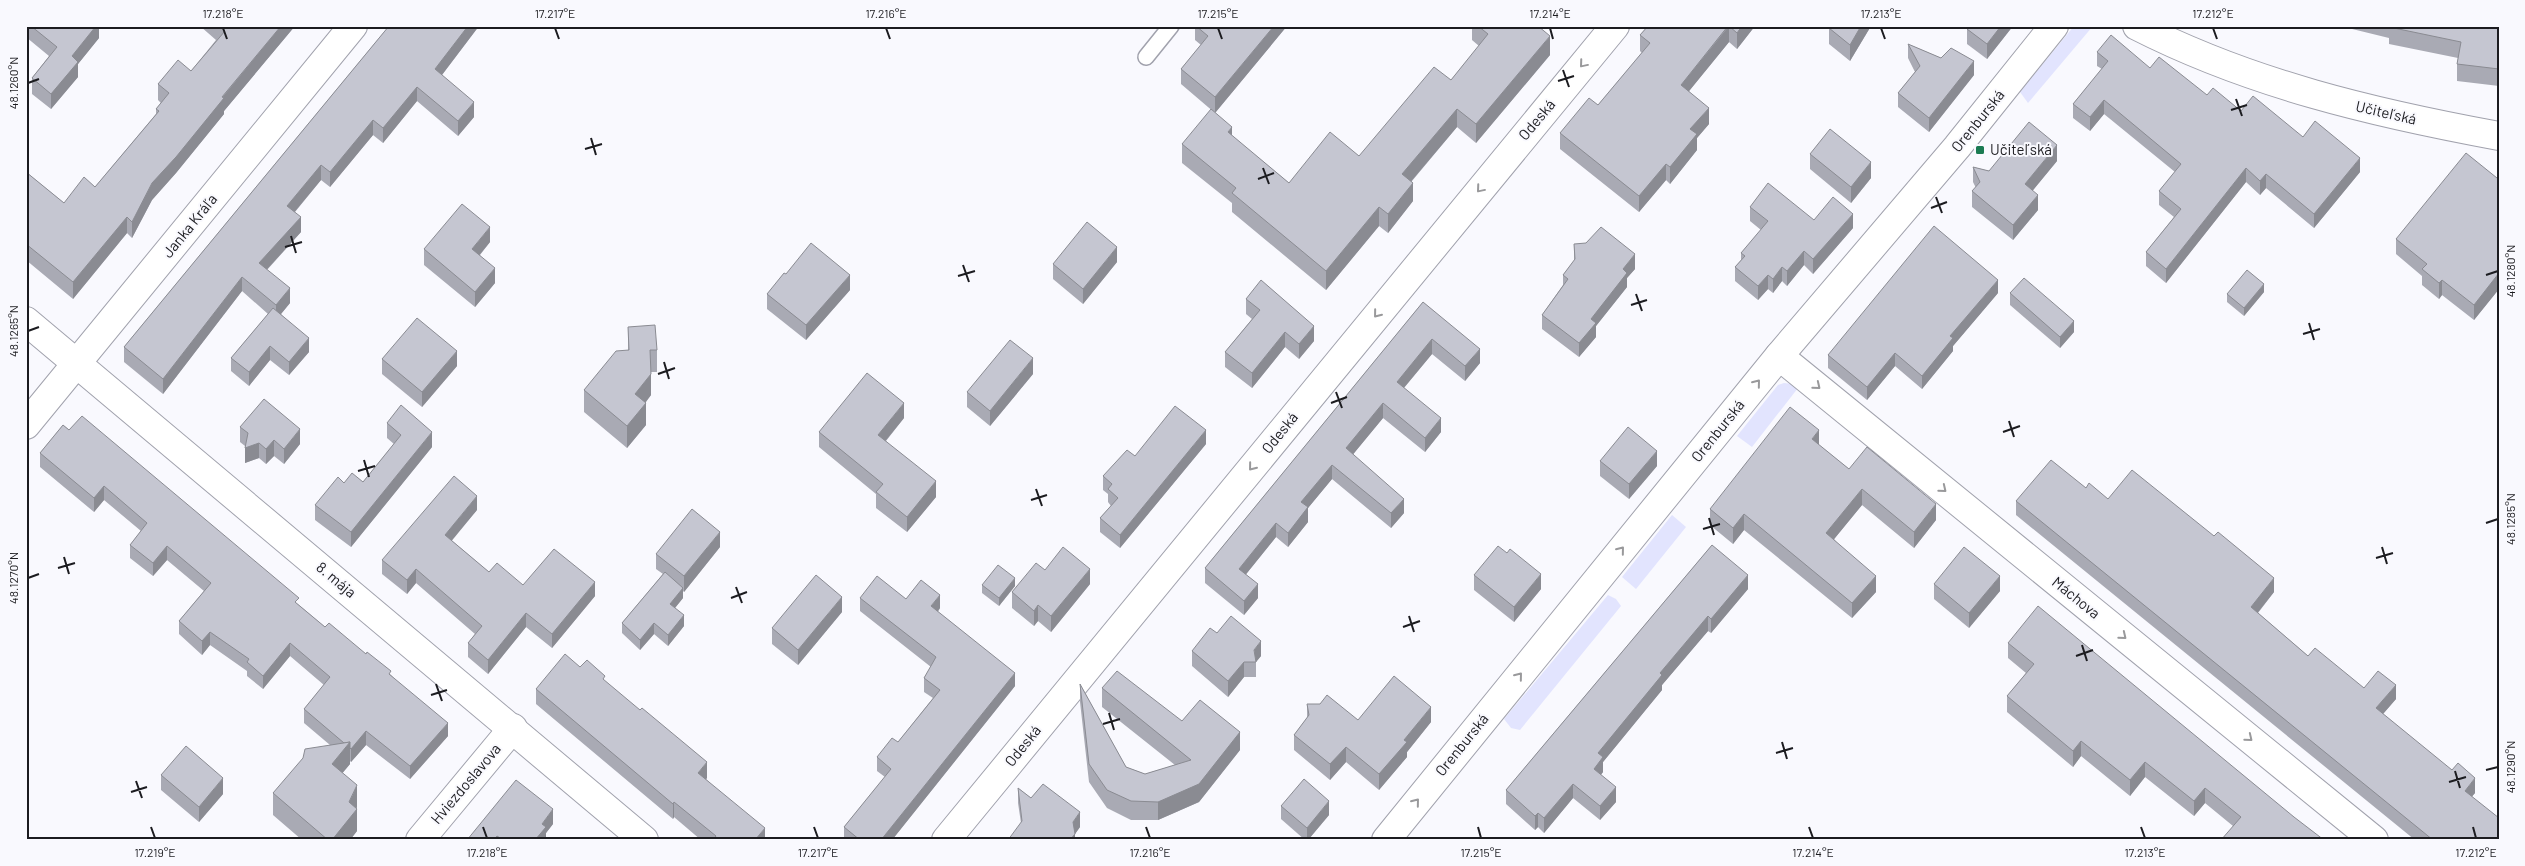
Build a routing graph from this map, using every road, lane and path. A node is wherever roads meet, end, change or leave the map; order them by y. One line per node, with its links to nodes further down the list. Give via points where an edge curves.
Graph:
1 (353, 26): 10 (street, Janka Kráľa)
2 (1171, 26): 6 (lane)
3 (1614, 26): 15 (street, Odeská, one-way to 15)
4 (2054, 26): 9 (street, Orenburská, via 1957,147)
5 (2137, 26): 7 (street, Učiteľská, via 2179,48 2273,84 2360,108)
6 (1146, 57)
7 (2499, 136)
8 (26, 321): 10 (street, 8. mája)
9 (1779, 356): 16 (street, Orenburská, one-way to 9); 17 (street, Máchova, one-way to 17)
10 (77, 363): 11 (street, Janka Kráľa); 12 (street, 8. mája)
11 (26, 425)
12 (513, 728): 13 (street, Hviezdoslavova); 14 (street, 8. mája)
13 (420, 840)
14 (644, 840)
15 (946, 840)
16 (1386, 840)
17 (2374, 840)

